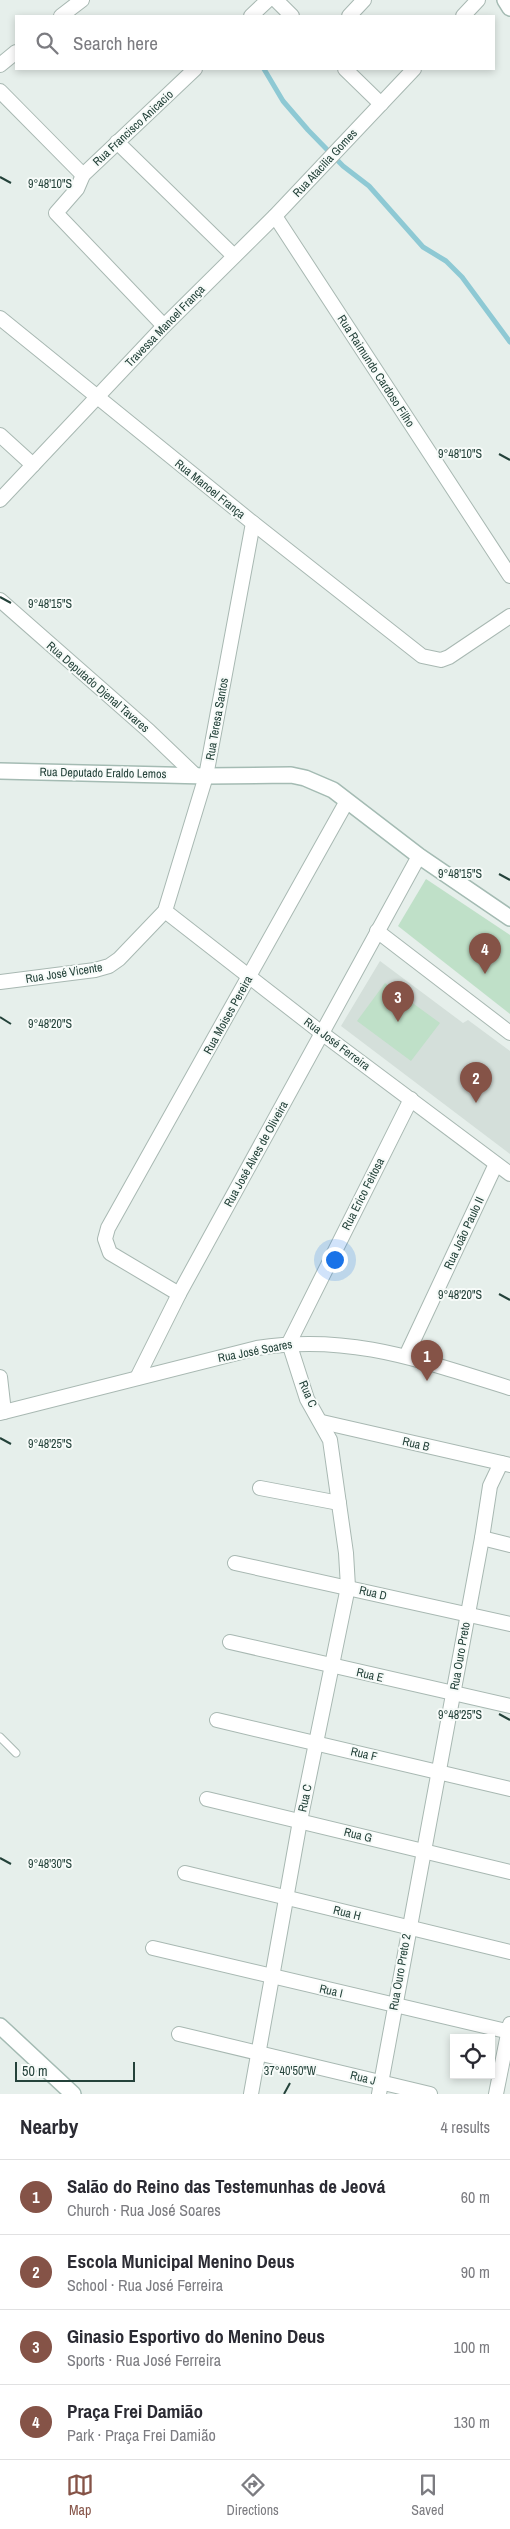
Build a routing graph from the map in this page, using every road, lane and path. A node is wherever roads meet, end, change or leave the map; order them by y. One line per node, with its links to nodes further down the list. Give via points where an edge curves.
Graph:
1 (82, 0): 8 (street)
2 (268, 0): 9 (street)
3 (276, 0): 10 (street)
4 (364, 0): 11 (street)
5 (478, 0): 12 (street)
6 (505, 0): 7 (street)
7 (510, 8)
8 (62, 15)
9 (252, 15)
10 (291, 15)
11 (350, 15)
12 (464, 15)
13 (15, 53): 14 (street)
14 (0, 65)
15 (194, 70): 20 (street, Rua Francisco Anicacio)
16 (346, 70): 19 (street)
17 (413, 70): 19 (street, Rua Atacilia Gomes)
18 (0, 91): 21 (street)
19 (381, 104): 22 (street, Rua Atacilia Gomes)
20 (117, 142): 21 (street, Rua Francisco Anicacio); 23 (street)
21 (83, 175): 25 (street, Rua Francisco Anicacio, via 77,189 56,213)
22 (275, 216): 23 (street, Rua Atacilia Gomes); 31 (street, Rua Raimundo Cardoso Filho)
23 (234, 256): 25 (street, Travessa Manoel França)
24 (0, 318): 26 (street, Rua Manoel França)
25 (164, 326): 26 (street, Travessa Manoel França)
26 (97, 397): 28 (street, Travessa Manoel França); 30 (street, Rua Manoel França)
27 (0, 434): 28 (street)
28 (33, 465): 29 (street, Travessa Manoel França)
29 (0, 500)
30 (253, 523): 33 (street, Rua Manoel França, via 422,656 441,660 449,657); 35 (street, Rua Teresa Santos)
31 (510, 576)
32 (0, 600): 35 (street, Rua Deputado Djenal Tavares)
33 (510, 616)
34 (0, 771): 35 (street, Rua Deputado Eraldo Lemos)
35 (201, 775): 36 (street, Rua Deputado Eraldo Lemos, via 291,774 320,783); 38 (street, Rua Teresa Santos)
36 (347, 801): 37 (street, Rua Deputado Eraldo Lemos); 41 (street, Rua Moises Pereira)
37 (419, 856): 39 (street, Rua Deputado Eraldo Lemos); 40 (street, Rua José Alves de Oliveira)
38 (165, 911): 41 (street, Rua José Ferreira); 42 (street, Rua José Vicente, via 119,960 108,966)
39 (510, 918)
40 (377, 931): 43 (street, Rua José Alves de Oliveira); 44 (street)
41 (249, 977): 43 (street, Rua José Ferreira); 48 (street, Rua Moises Pereira, via 108,1228 105,1239 110,1253)
42 (0, 982)
43 (322, 1034): 45 (street, Rua José Ferreira); 48 (street, Rua José Alves de Oliveira)
44 (510, 1034)
45 (411, 1099): 46 (street, Rua José Ferreira); 49 (street, Rua Erico Feitosa)
46 (496, 1164): 47 (street, Rua José Ferreira); 50 (street, Rua João Paulo II)
47 (510, 1174)
48 (179, 1294): 52 (street, Rua José Alves de Oliveira)
49 (289, 1343): 50 (street, Rua José Soares, via 352,1345); 52 (street, Rua José Soares); 55 (street, Rua C, via 308,1399)
50 (406, 1356): 53 (street, Rua José Soares)
51 (0, 1377): 54 (street)
52 (137, 1378): 54 (street, Rua José Soares)
53 (510, 1388)
54 (2, 1412)
55 (322, 1422): 56 (street, Rua B); 58 (street, Rua C, via 334,1458)
56 (505, 1464): 59 (street, Rua Ouro Preto, via 490,1486)
57 (260, 1488): 58 (street)
58 (339, 1503): 62 (street, Rua C)
59 (482, 1538): 60 (street); 63 (street, Rua Ouro Preto)
60 (510, 1545)
61 (235, 1563): 62 (street, Rua D)
62 (348, 1587): 63 (street, Rua D); 66 (street, Rua C)
63 (467, 1614): 64 (street, Rua D); 67 (street, Rua Ouro Preto)
64 (510, 1624)
65 (230, 1642): 66 (street, Rua E)
66 (332, 1667): 67 (street, Rua E); 71 (street, Rua C)
67 (453, 1694): 68 (street, Rua E); 73 (street, Rua Ouro Preto)
68 (510, 1706)
69 (217, 1720): 71 (street, Rua F)
70 (0, 1737): 72 (lane)
71 (316, 1743): 73 (street, Rua F); 76 (street, Rua C)
72 (16, 1753)
73 (439, 1772): 74 (street, Rua F); 77 (street, Rua Ouro Preto)
74 (510, 1789)
75 (206, 1799): 76 (street, Rua G)
76 (300, 1821): 77 (street, Rua G); 80 (street, Rua C)
77 (423, 1851): 78 (street, Rua G); 81 (street, Rua Ouro Preto 2)
78 (510, 1872)
79 (185, 1873): 80 (street, Rua H)
80 (287, 1898): 81 (street, Rua H); 84 (street, Rua C)
81 (408, 1928): 83 (street, Rua H); 85 (street, Rua Ouro Preto 2)
82 (154, 1948): 84 (street, Rua I)
83 (510, 1952)
84 (273, 1978): 85 (street, Rua I); 89 (street, Rua C)
85 (394, 2006): 87 (street, Rua I); 90 (street, Rua Ouro Preto 2)
86 (0, 2026): 91 (street)
87 (509, 2030): 94 (street)
88 (179, 2034): 89 (street, Rua J)
89 (258, 2052): 90 (street, Rua J); 92 (street, Rua C)
90 (380, 2088): 93 (street, Rua J)
91 (73, 2094)
92 (251, 2094)
93 (430, 2094)
94 (496, 2094)

